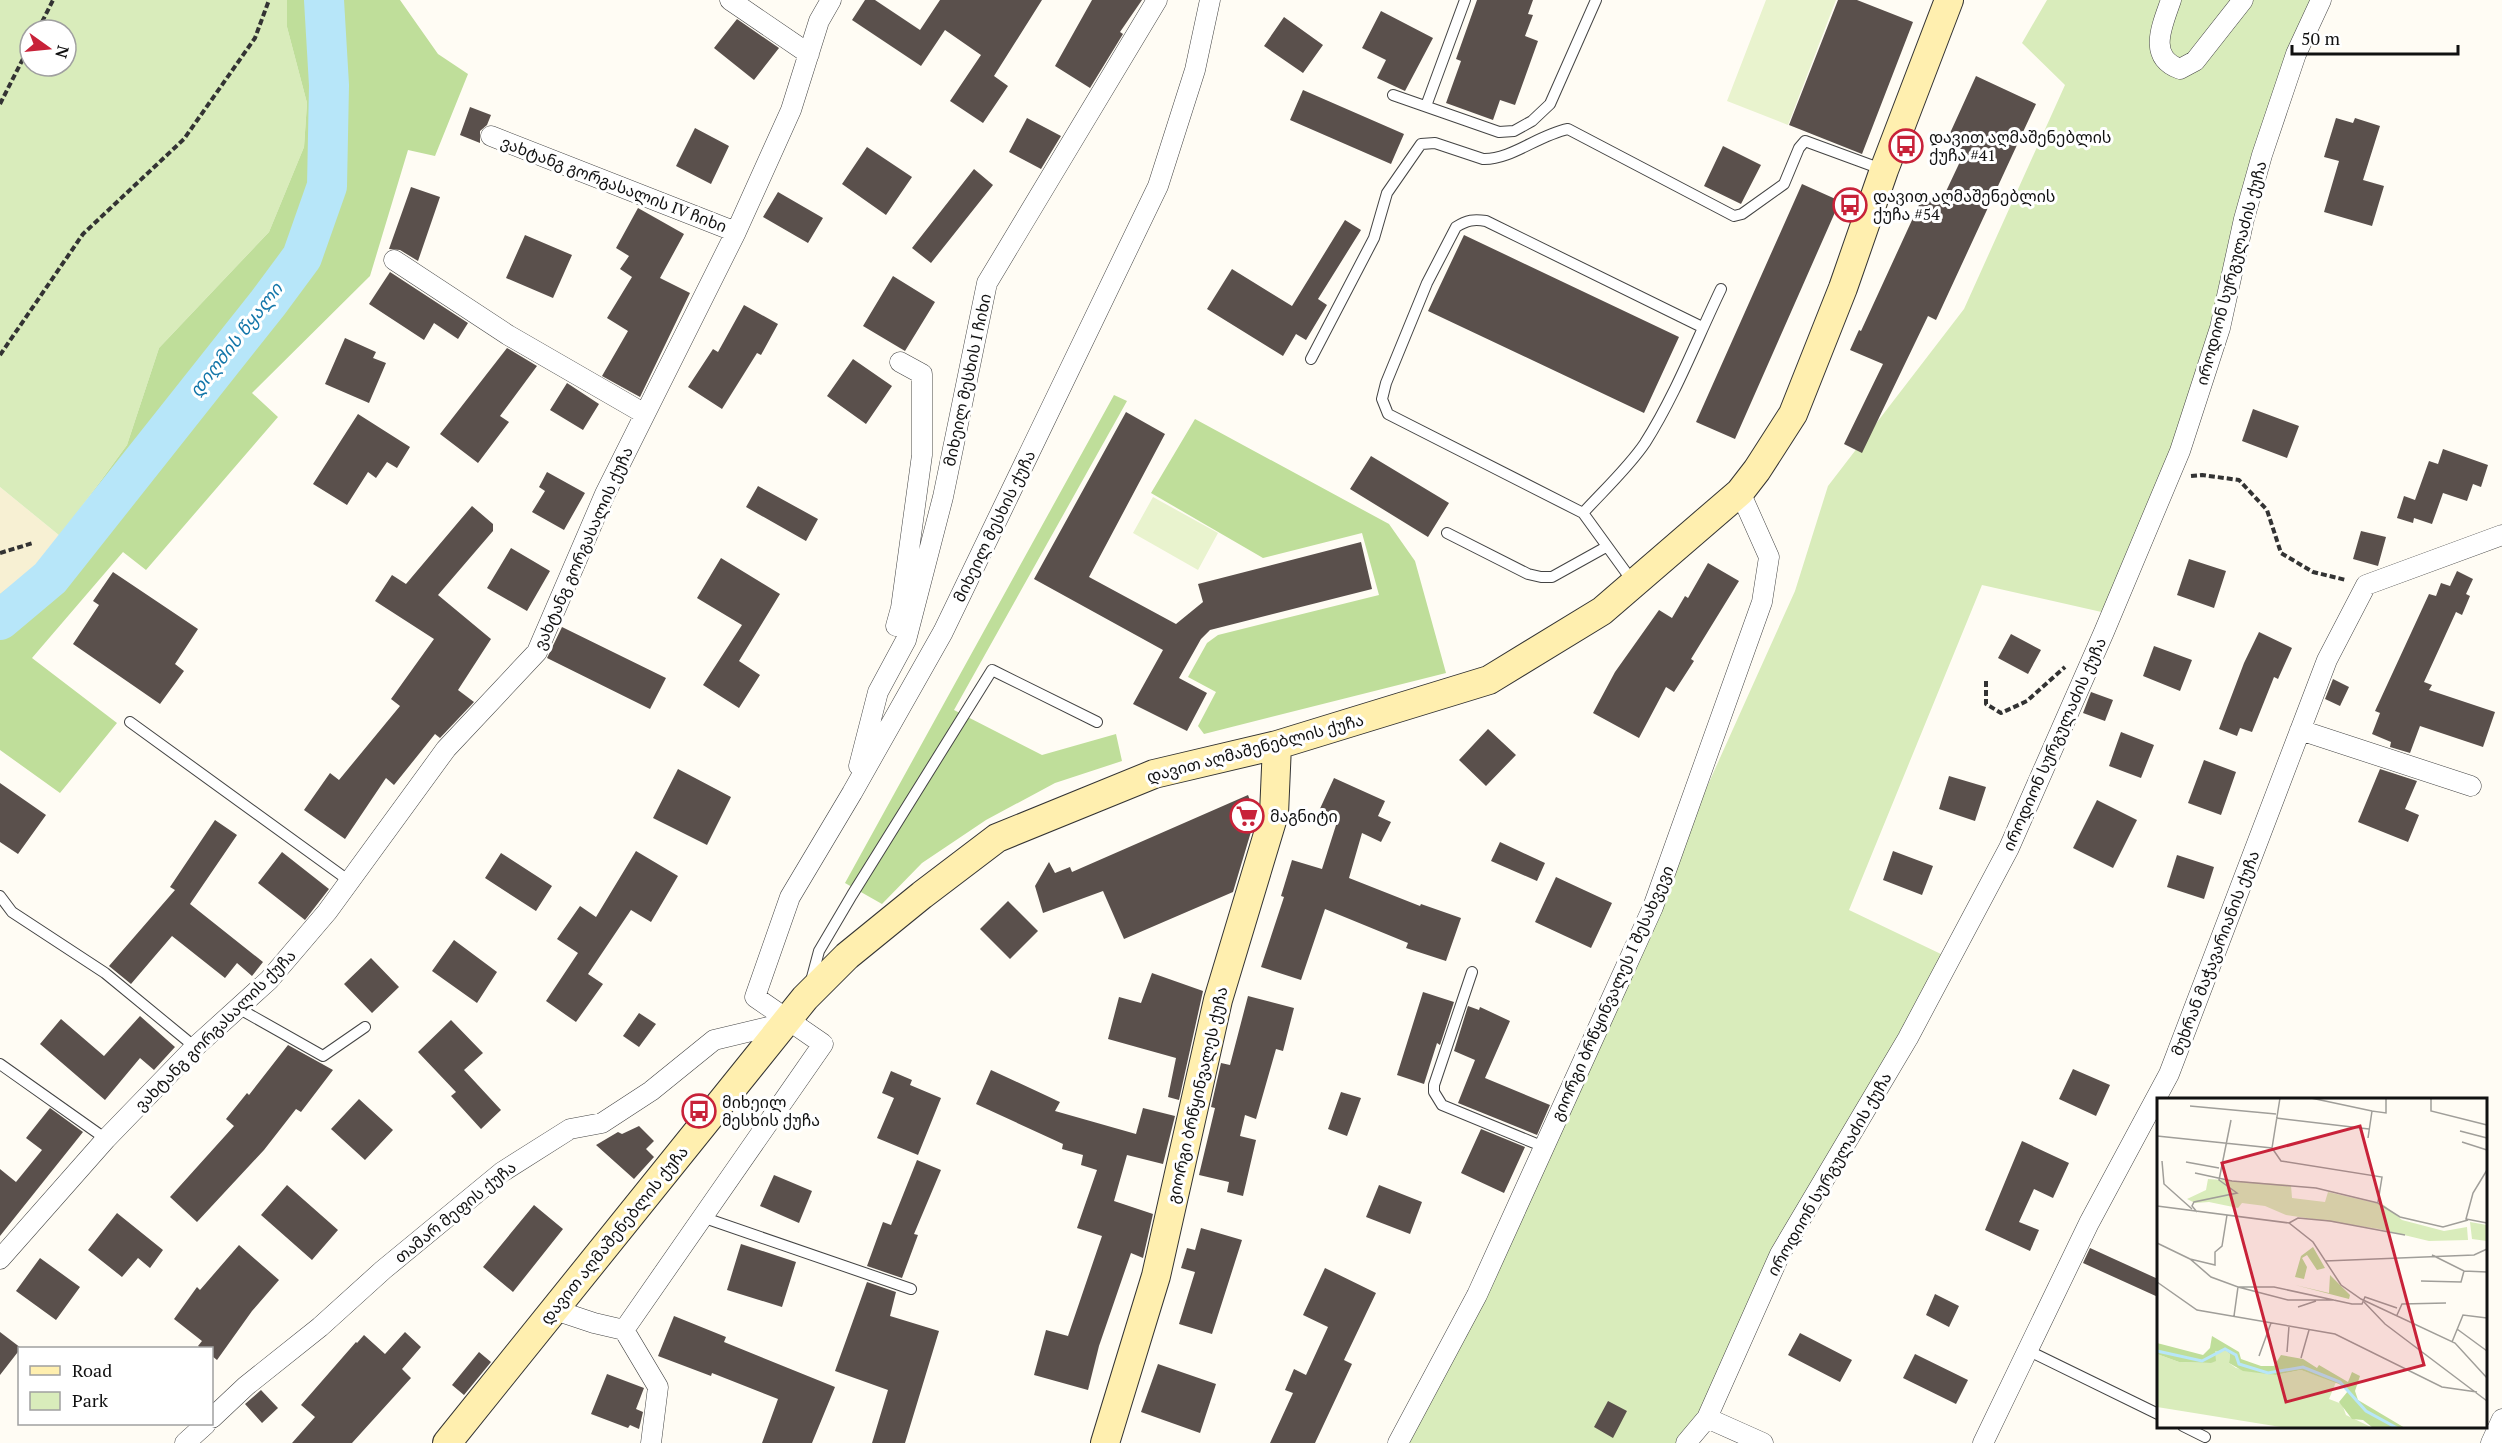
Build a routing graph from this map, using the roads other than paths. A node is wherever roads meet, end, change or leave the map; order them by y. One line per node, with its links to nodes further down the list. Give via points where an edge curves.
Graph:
1 (730, 0): 11 (street)
2 (831, 0): 11 (street, ვახტანგ გორგასალის ქუჩა, via 819,21)
3 (1157, 0): 29 (street, მიხეილ მესხის I ჩიხი, via 987,284 943,497 906,640)
4 (1210, 0): 35 (street, მიხეილ მესხის ქუჩა, via 1195,70 1158,186 944,632)
5 (1465, 0): 13 (lane)
6 (1596, 0): 13 (lane, via 1550,104 1532,121 1514,131 1499,132)
7 (1949, 0): 15 (street, დავით აღმაშენებლის ქუჩა)
8 (2171, 0): 9 (street, via 2159,49 2168,65 2180,69 2195,61)
9 (2243, 0)
10 (2321, 0): 55 (street, იროდიონ სურგულაძის ქუჩა, via 2296,54 2262,155 2220,328 2181,451 2009,848 1908,1038 1780,1254)
11 (809, 54): 16 (street, ვახტანგ გორგასალის ქუჩა, via 791,110)
12 (1393, 95): 13 (lane)
13 (1426, 106)
14 (491, 136): 16 (street, ვახტანგ გორგასალის IV ჩიხი)
15 (1884, 170): 20 (lane, via 1805,141 1784,184 1743,214 1734,216 1568,129 1551,132 1491,159 1435,143 1421,144 1387,193 1374,238); 23 (street, დავით აღმაშენებლის ქუჩა, via 1793,414)
16 (736, 231): 22 (street, ვახტანგ გორგასალის ქუჩა)
17 (394, 260): 22 (street, via 508,335)
18 (1721, 289): 19 (lane)
19 (1702, 327): 24 (lane, via 1688,367 1644,445); 24 (lane, via 1486,221 1475,219 1456,226 1427,283 1386,383 1383,399 1388,414)
20 (1311, 359)
21 (900, 362): 29 (street, via 922,374 922,455 901,608)
22 (645, 414): 36 (street, ვახტანგ გორგასალის ქუჩა, via 605,494 537,652 446,749)
23 (1740, 492): 28 (street, დავით აღმაშენებლის ქუჩა); 46 (street, გიორგი ბრწყინვალეს I შესახვევი, via 1769,558 1762,602 1653,907)
24 (1583, 513): 27 (lane)
25 (1447, 533): 27 (lane, via 1541,578 1552,577)
26 (2502, 536): 32 (street, მუხრან მაჭავარიანის ქუჩა, via 2366,585 2327,660)
27 (1606, 547): 28 (lane)
28 (1633, 583): 33 (street, დავით აღმაშენებლის ქუჩა, via 1602,611 1489,680)
29 (878, 692): 35 (street, მიხეილ მესხის I ჩიხი)
30 (130, 722): 36 (lane)
31 (1097, 722): 39 (lane, via 992,670 819,951)
32 (2300, 730): 34 (street); 52 (street, მუხრან მაჭავარიანის ქუჩა, via 2169,1074 2089,1222)
33 (1277, 745): 39 (street, დავით აღმაშენებლის ქუჩა, via 1154,774 997,838 848,956); 63 (street, გიორგი ბრწყინვალეს ქუჩა, via 1274,814 1218,1000 1156,1276)
34 (2471, 786)
35 (852, 793): 41 (street, მიხეილ მესხის ქუჩა, via 790,897 755,997)
36 (348, 880): 40 (street, ვახტანგ გორგასალის ქუჩა, via 327,912 269,980)
37 (0, 896): 43 (lane, via 12,912 105,973)
38 (1472, 972): 46 (lane, via 1434,1092 1442,1105)
39 (805, 998): 41 (street, დავით აღმაშენებლის ქუჩა)
40 (238, 1008): 42 (lane, via 323,1056); 43 (street, ვახტანგ გორგასალის ქუჩა)
41 (789, 1022): 47 (street, via 824,1044); 50 (street, დავით აღმაშენებლის ქუჩა, via 729,1091); 54 (street, თამარ მეფის ქუჩა, via 714,1040 651,1091 602,1123 570,1129 502,1172)
42 (365, 1027)
43 (195, 1047): 45 (street, ვახტანგ გორგასალის ქუჩა)
44 (0, 1064): 45 (lane)
45 (106, 1139): 48 (street, ვახტანგ გორგასალის ქუჩა)
46 (1545, 1147): 64 (street, გიორგი ბრწყინვალეს I შესახვევი, via 1477,1295)
47 (702, 1217): 49 (lane); 51 (street)
48 (0, 1259)
49 (911, 1289)
50 (555, 1310): 51 (street); 61 (street, დავით აღმაშენებლის ქუჩა)
51 (624, 1330): 62 (street, via 658,1387)
52 (2028, 1350): 53 (lane); 67 (street, მუხრან მაჭავარიანის ქუჩა)
53 (2157, 1414)
54 (213, 1417)
55 (1707, 1418): 65 (street, იროდიონ სურგულაძის ქუჩა); 66 (street)
56 (2502, 1419): 68 (street)
57 (205, 1425): 60 (street)
58 (2187, 1428): 59 (lane)
59 (2205, 1437)
60 (185, 1443)
61 (447, 1443)
62 (651, 1443)
63 (1105, 1443)
64 (1398, 1443)
65 (1686, 1443)
66 (1763, 1443)
67 (1983, 1443)
68 (2491, 1443)

